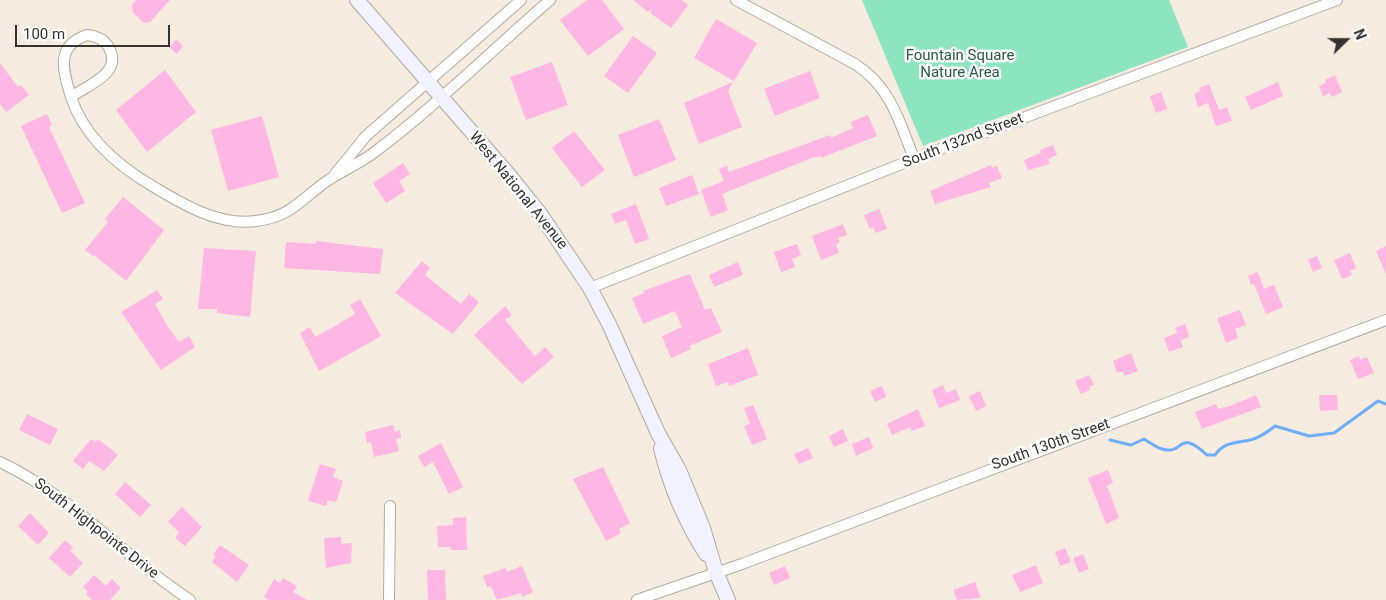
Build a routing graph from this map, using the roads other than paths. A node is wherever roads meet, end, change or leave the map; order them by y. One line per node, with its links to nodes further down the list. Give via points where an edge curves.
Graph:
1 (357, 0): 6 (main road, West National Avenue)
2 (521, 0): 6 (street)
3 (550, 0): 8 (street)
4 (736, 0): 11 (street, via 855,64 872,77 894,106)
5 (1337, 0): 11 (street, South 132nd Street)
6 (427, 81): 8 (main road, West National Avenue); 9 (street)
7 (71, 97): 7 (street, via 108,71 112,55 109,46 99,38 87,35 76,39 66,52 64,69); 12 (street, via 83,124 108,153 144,182 209,215 241,222 272,218 302,203)
8 (440, 97): 10 (street); 13 (main road, West National Avenue, via 541,215)
9 (380, 123): 10 (street); 12 (street)
10 (392, 137): 12 (street, via 359,163)
11 (914, 159): 13 (street, South 132nd Street)
12 (333, 177)
13 (590, 288): 17 (main road, West National Avenue, via 658,433 667,476 678,504)
14 (1386, 320): 17 (street, South 130th Street)
15 (0, 462): 18 (street, South Highpointe Drive, via 57,494)
16 (390, 506): 19 (street)
17 (716, 572): 20 (street); 21 (main road, West National Avenue)
18 (190, 600)
19 (389, 600)
20 (637, 600)
21 (728, 600)

